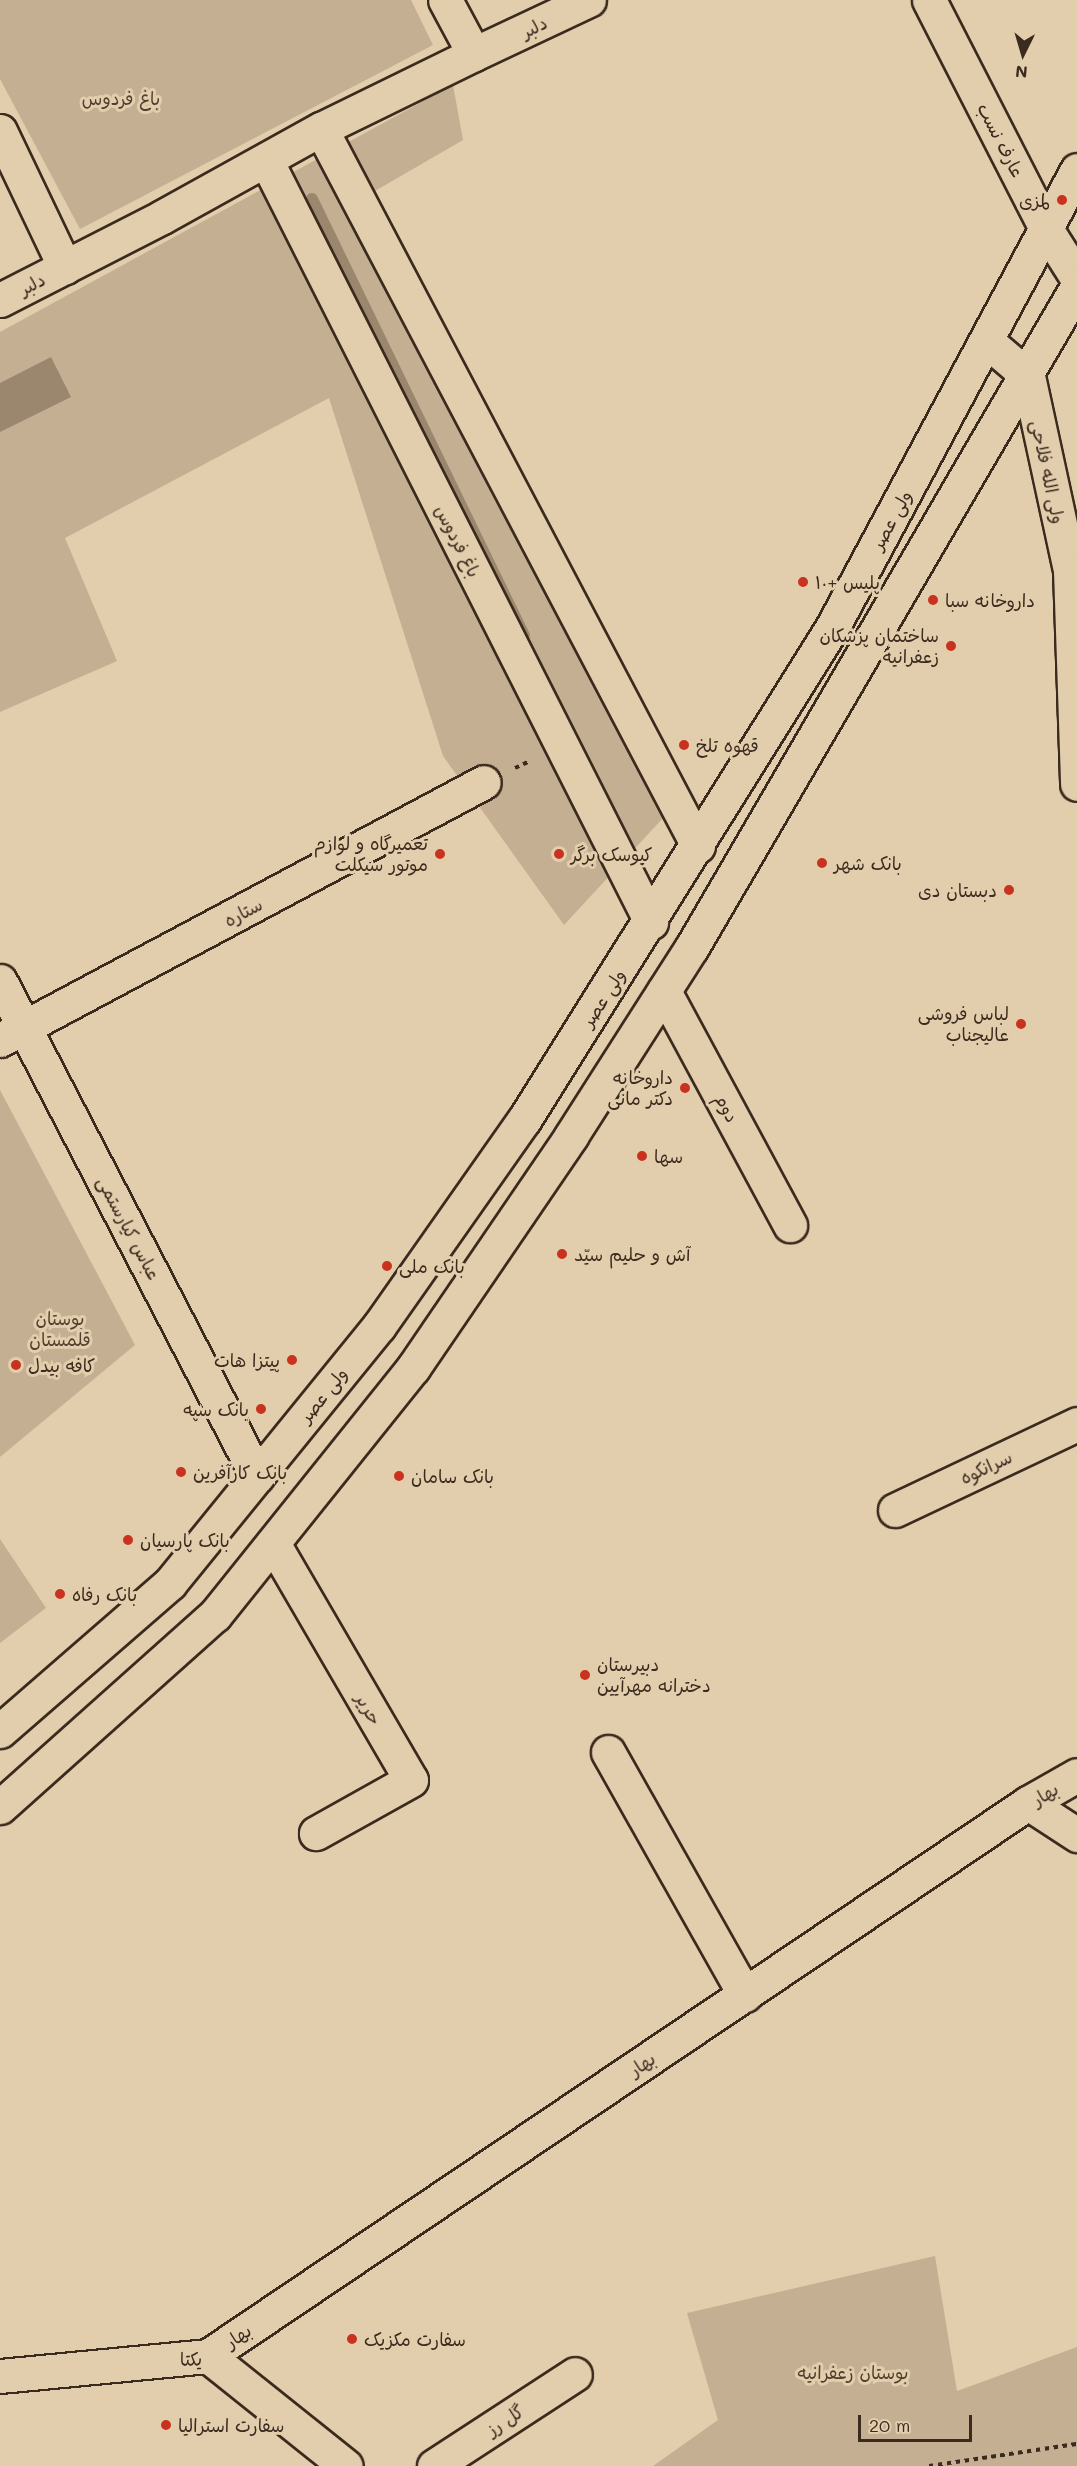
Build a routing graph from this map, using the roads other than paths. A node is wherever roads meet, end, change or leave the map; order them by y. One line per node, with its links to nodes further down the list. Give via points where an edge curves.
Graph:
1 (446, 0): 4 (street)
2 (590, 0): 4 (street, دلبر)
3 (929, 0): 9 (street, عارف نسب)
4 (474, 54): 5 (street, دلبر)
5 (321, 129): 7 (street, دلبر); 19 (street)
6 (0, 131): 10 (street)
7 (266, 160): 10 (street, دلبر); 20 (street, باغ فردوس)
8 (1077, 170): 9 (street, ولی عصر)
9 (1046, 229): 11 (street, عارف نسب); 14 (street, ولی عصر)
10 (65, 267): 13 (street, دلبر)
11 (1077, 278)
12 (1077, 287): 15 (street)
13 (0, 300)
14 (987, 342): 15 (street); 19 (street, ولی عصر, via 834,626)
15 (1028, 376): 16 (street, ولی‌ الله فلاحی); 22 (street)
16 (1073, 568): 18 (street, ولی‌ الله فلاحی)
17 (484, 782): 23 (street, ستاره)
18 (1077, 784)
19 (698, 846): 20 (street, ولی عصر)
20 (651, 922): 26 (street, ولی عصر, via 524,1120 379,1326)
21 (0, 981): 23 (street, عباس کیارستمی)
22 (664, 991): 24 (street, دوم); 28 (street, via 572,1136 413,1368)
23 (12, 1034): 26 (street, عباس کیارستمی)
24 (790, 1225)
25 (1077, 1424): 27 (street, سرانکوه)
26 (257, 1476): 29 (street, ولی عصر, via 170,1583)
27 (895, 1510)
28 (273, 1543): 33 (street, via 215,1615 174,1655); 34 (street, حریر, via 411,1780)
29 (0, 1731)
30 (608, 1752): 36 (street)
31 (1077, 1775): 32 (street, بهار)
32 (1028, 1803): 35 (street); 36 (street, بهار)
33 (0, 1807)
34 (316, 1833)
35 (1077, 1835)
36 (745, 1995): 37 (street, بهار)
37 (208, 2356): 39 (street, یکتا); 40 (street, یکتا)
38 (575, 2374): 41 (street, گل رز)
39 (0, 2376)
40 (345, 2466)
41 (434, 2466)

